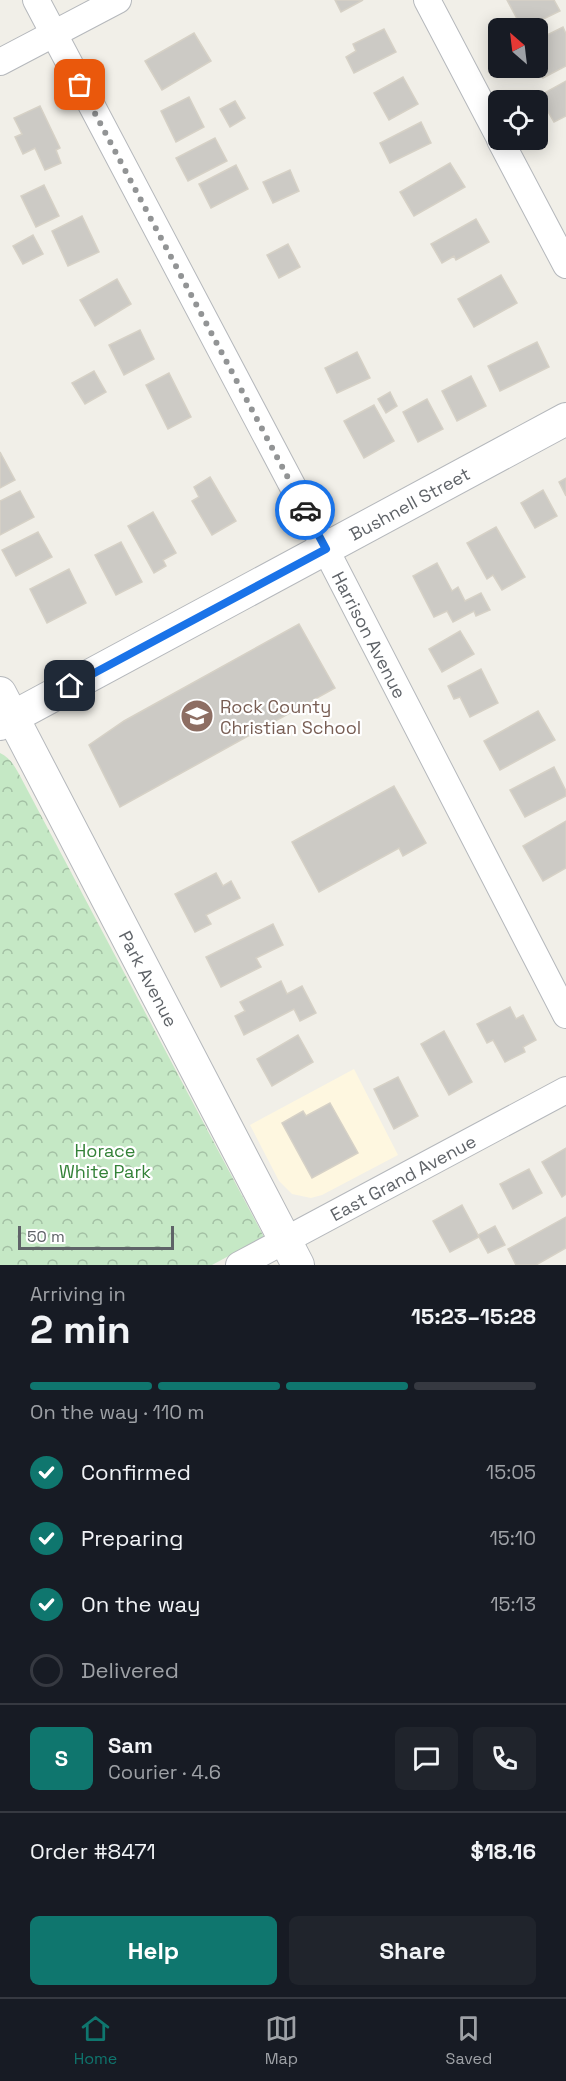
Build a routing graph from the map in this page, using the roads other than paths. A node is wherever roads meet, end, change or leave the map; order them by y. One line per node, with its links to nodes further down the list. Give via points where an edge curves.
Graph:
1 (36, 0): 4 (street, Harrison Avenue)
2 (118, 0): 4 (street)
3 (427, 0): 6 (street)
4 (53, 34): 5 (street); 10 (street, Harrison Avenue)
5 (0, 62)
6 (488, 116)
7 (505, 150): 8 (street)
8 (566, 265)
9 (566, 418): 10 (street, Bushnell Street)
10 (326, 549): 11 (street, Bushnell Street); 12 (street, Harrison Avenue)
11 (4, 712): 14 (street, Park Avenue)
12 (566, 1015)
13 (566, 1090): 14 (street, East Grand Avenue)
14 (291, 1252): 15 (street, East Grand Avenue)
15 (239, 1265)

